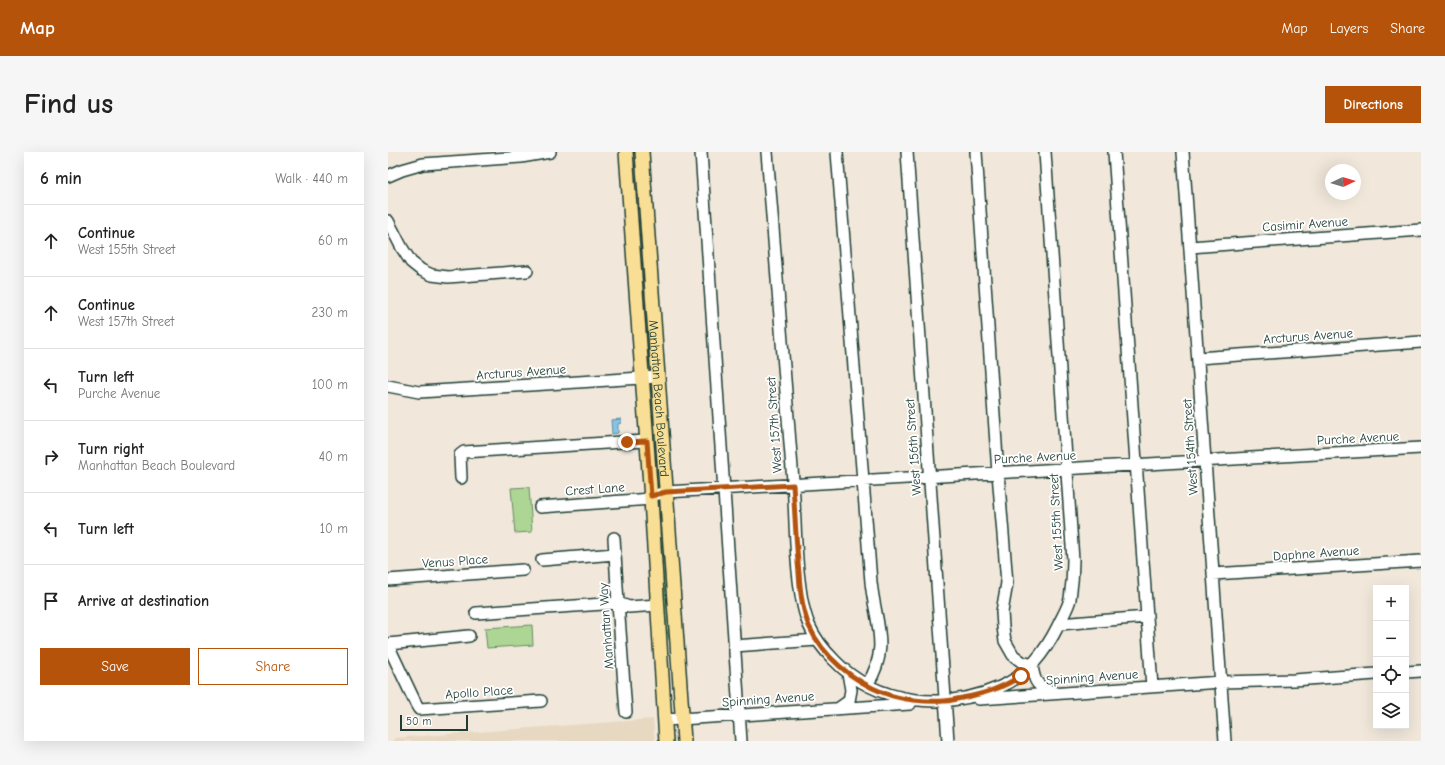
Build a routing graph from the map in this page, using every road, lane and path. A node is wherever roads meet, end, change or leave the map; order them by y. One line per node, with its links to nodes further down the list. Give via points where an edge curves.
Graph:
1 (550, 152): 12 (street, via 521,157 423,164)
2 (626, 152): 20 (main road, Manhattan Beach Boulevard)
3 (642, 152): 19 (main road, Manhattan Beach Boulevard)
4 (701, 152): 32 (street)
5 (768, 152): 31 (street, West 157th Street)
6 (837, 152): 30 (street)
7 (908, 152): 28 (street, West 156th Street)
8 (976, 152): 27 (street)
9 (1045, 152): 26 (street, West 155th Street)
10 (1114, 152): 25 (street)
11 (1183, 152): 15 (street, West 154th Street)
12 (388, 176)
13 (388, 222): 16 (street, via 411,262 432,275 448,277)
14 (1421, 230): 15 (street, Casimir Avenue)
15 (1190, 247): 18 (street, West 154th Street)
16 (527, 271)
17 (1421, 342): 18 (street, Arcturus Avenue)
18 (1198, 358): 24 (street, West 154th Street)
19 (657, 377): 20 (street, Arcturus Avenue); 33 (main road, Manhattan Beach Boulevard)
20 (642, 378): 21 (street, Arcturus Avenue, via 419,392); 22 (main road, Manhattan Beach Boulevard)
21 (388, 386)
22 (647, 441): 29 (street, via 464,452 460,455); 34 (main road, Manhattan Beach Boulevard)
23 (1421, 448): 24 (street, Purche Avenue)
24 (1205, 460): 25 (street, Purche Avenue); 41 (street, West 154th Street)
25 (1136, 465): 26 (street, Purche Avenue); 46 (street)
26 (1068, 469): 27 (street, Purche Avenue); 47 (street, West 155th Street, via 1072,582 1069,601)
27 (998, 473): 28 (street, Purche Avenue); 52 (street, via 1007,583 1002,612 1005,641 1013,654 1022,662)
28 (929, 477): 30 (street, Purche Avenue); 62 (street, West 156th Street)
29 (461, 478)
30 (863, 481): 31 (street, Purche Avenue); 58 (street, via 873,605 880,633 880,653 875,673)
31 (793, 485): 32 (street, Purche Avenue); 49 (street, West 157th Street, via 800,590 809,625)
32 (725, 489): 33 (street, Purche Avenue); 51 (street)
33 (666, 492): 34 (street, Purche Avenue); 66 (main road, Manhattan Beach Boulevard)
34 (651, 497): 35 (street, Crest Lane); 44 (main road, Manhattan Beach Boulevard)
35 (540, 507)
36 (614, 538): 37 (street, Manhattan Way)
37 (615, 554): 38 (street); 43 (street, Manhattan Way)
38 (542, 560)
39 (1421, 560): 41 (street, Daphne Avenue)
40 (523, 570): 42 (street, Venus Place)
41 (1213, 574): 57 (street, West 154th Street)
42 (388, 580)
43 (618, 602): 44 (street, via 629,607); 45 (street); 64 (street, Manhattan Way)
44 (658, 605): 67 (main road, Manhattan Beach Boulevard)
45 (476, 614)
46 (1147, 617): 47 (street); 59 (street)
47 (1059, 624): 52 (street, West 155th Street, via 1042,655)
48 (469, 636): 50 (street)
49 (817, 640): 51 (street); 54 (street, West 157th Street)
50 (388, 645): 61 (street, Apollo Place, via 419,709)
51 (734, 646): 65 (street)
52 (1032, 665): 60 (street, via 1034,679 1044,689); 62 (street, West 155th Street, via 1021,676 986,693)
53 (1421, 671): 55 (street)
54 (848, 672): 58 (street, West 157th Street); 63 (street, via 851,690 849,701)
55 (1409, 672)
56 (1373, 674): 57 (street, Spinning Avenue)
57 (1221, 682): 59 (street, Spinning Avenue); 72 (street, West 154th Street)
58 (867, 685): 62 (street, West 157th Street, via 885,694 905,699)
59 (1152, 687): 60 (street, Spinning Avenue)
60 (1059, 693): 62 (street, Spinning Avenue)
61 (541, 701)
62 (945, 701): 63 (street, Spinning Avenue); 71 (street, West 156th Street)
63 (838, 708): 65 (street, Spinning Avenue)
64 (626, 712)
65 (739, 715): 66 (street, Spinning Avenue); 70 (street)
66 (682, 719): 67 (street, Spinning Avenue); 69 (main road, Manhattan Beach Boulevard)
67 (666, 720): 68 (main road, Manhattan Beach Boulevard)
68 (666, 741)
69 (684, 741)
70 (741, 741)
71 (948, 741)
72 (1225, 741)

